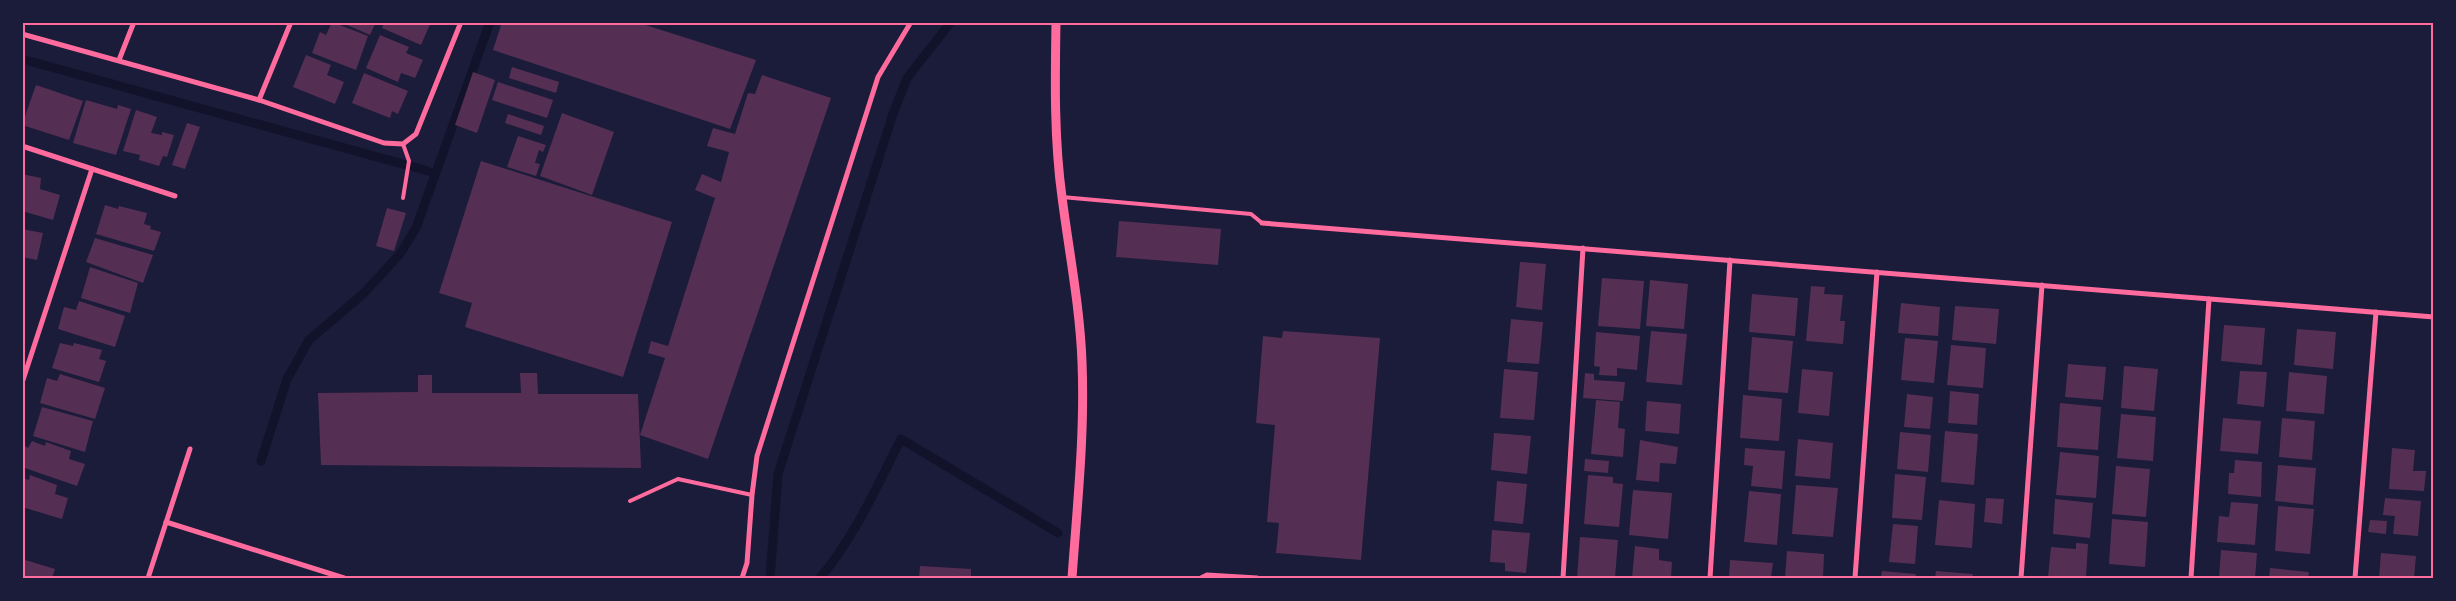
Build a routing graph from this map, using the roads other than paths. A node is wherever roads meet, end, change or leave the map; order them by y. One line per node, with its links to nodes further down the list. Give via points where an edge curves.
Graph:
1 (134, 22): 7 (street)
2 (291, 22): 8 (street)
3 (461, 22): 9 (street, via 416,134)
4 (911, 22): 25 (street, via 878,77 757,456)
5 (1056, 22): 13 (street, via 1056,144)
6 (22, 34): 7 (street)
7 (119, 60): 8 (street)
8 (259, 100): 9 (street, via 384,143)
9 (403, 144): 14 (lane, via 409,161)
10 (22, 146): 11 (street)
11 (92, 169): 12 (street); 23 (street)
12 (174, 196)
13 (1062, 197): 15 (lane, via 1251,214); 31 (street, via 1079,317 1082,363 1082,439)
14 (403, 198)
15 (1262, 223): 16 (street)
16 (1583, 248): 17 (street); 34 (street)
17 (1730, 260): 18 (street); 35 (street)
18 (1878, 272): 19 (street); 36 (street)
19 (2042, 285): 20 (street); 37 (street)
20 (2209, 299): 21 (street); 38 (street)
21 (2376, 312): 22 (street); 39 (street)
22 (2434, 317)
23 (22, 382)
24 (190, 449): 27 (street)
25 (752, 495): 26 (lane, via 678,478); 30 (street, via 747,563)
26 (630, 501)
27 (166, 522): 28 (street); 29 (street)
28 (148, 578)
29 (344, 578)
30 (742, 578)
31 (1072, 578)
32 (1201, 578): 33 (street, via 1207,574)
33 (1258, 578)
34 (1563, 578)
35 (1710, 578)
36 (1855, 578)
37 (2021, 578)
38 (2191, 578)
39 (2355, 578)

